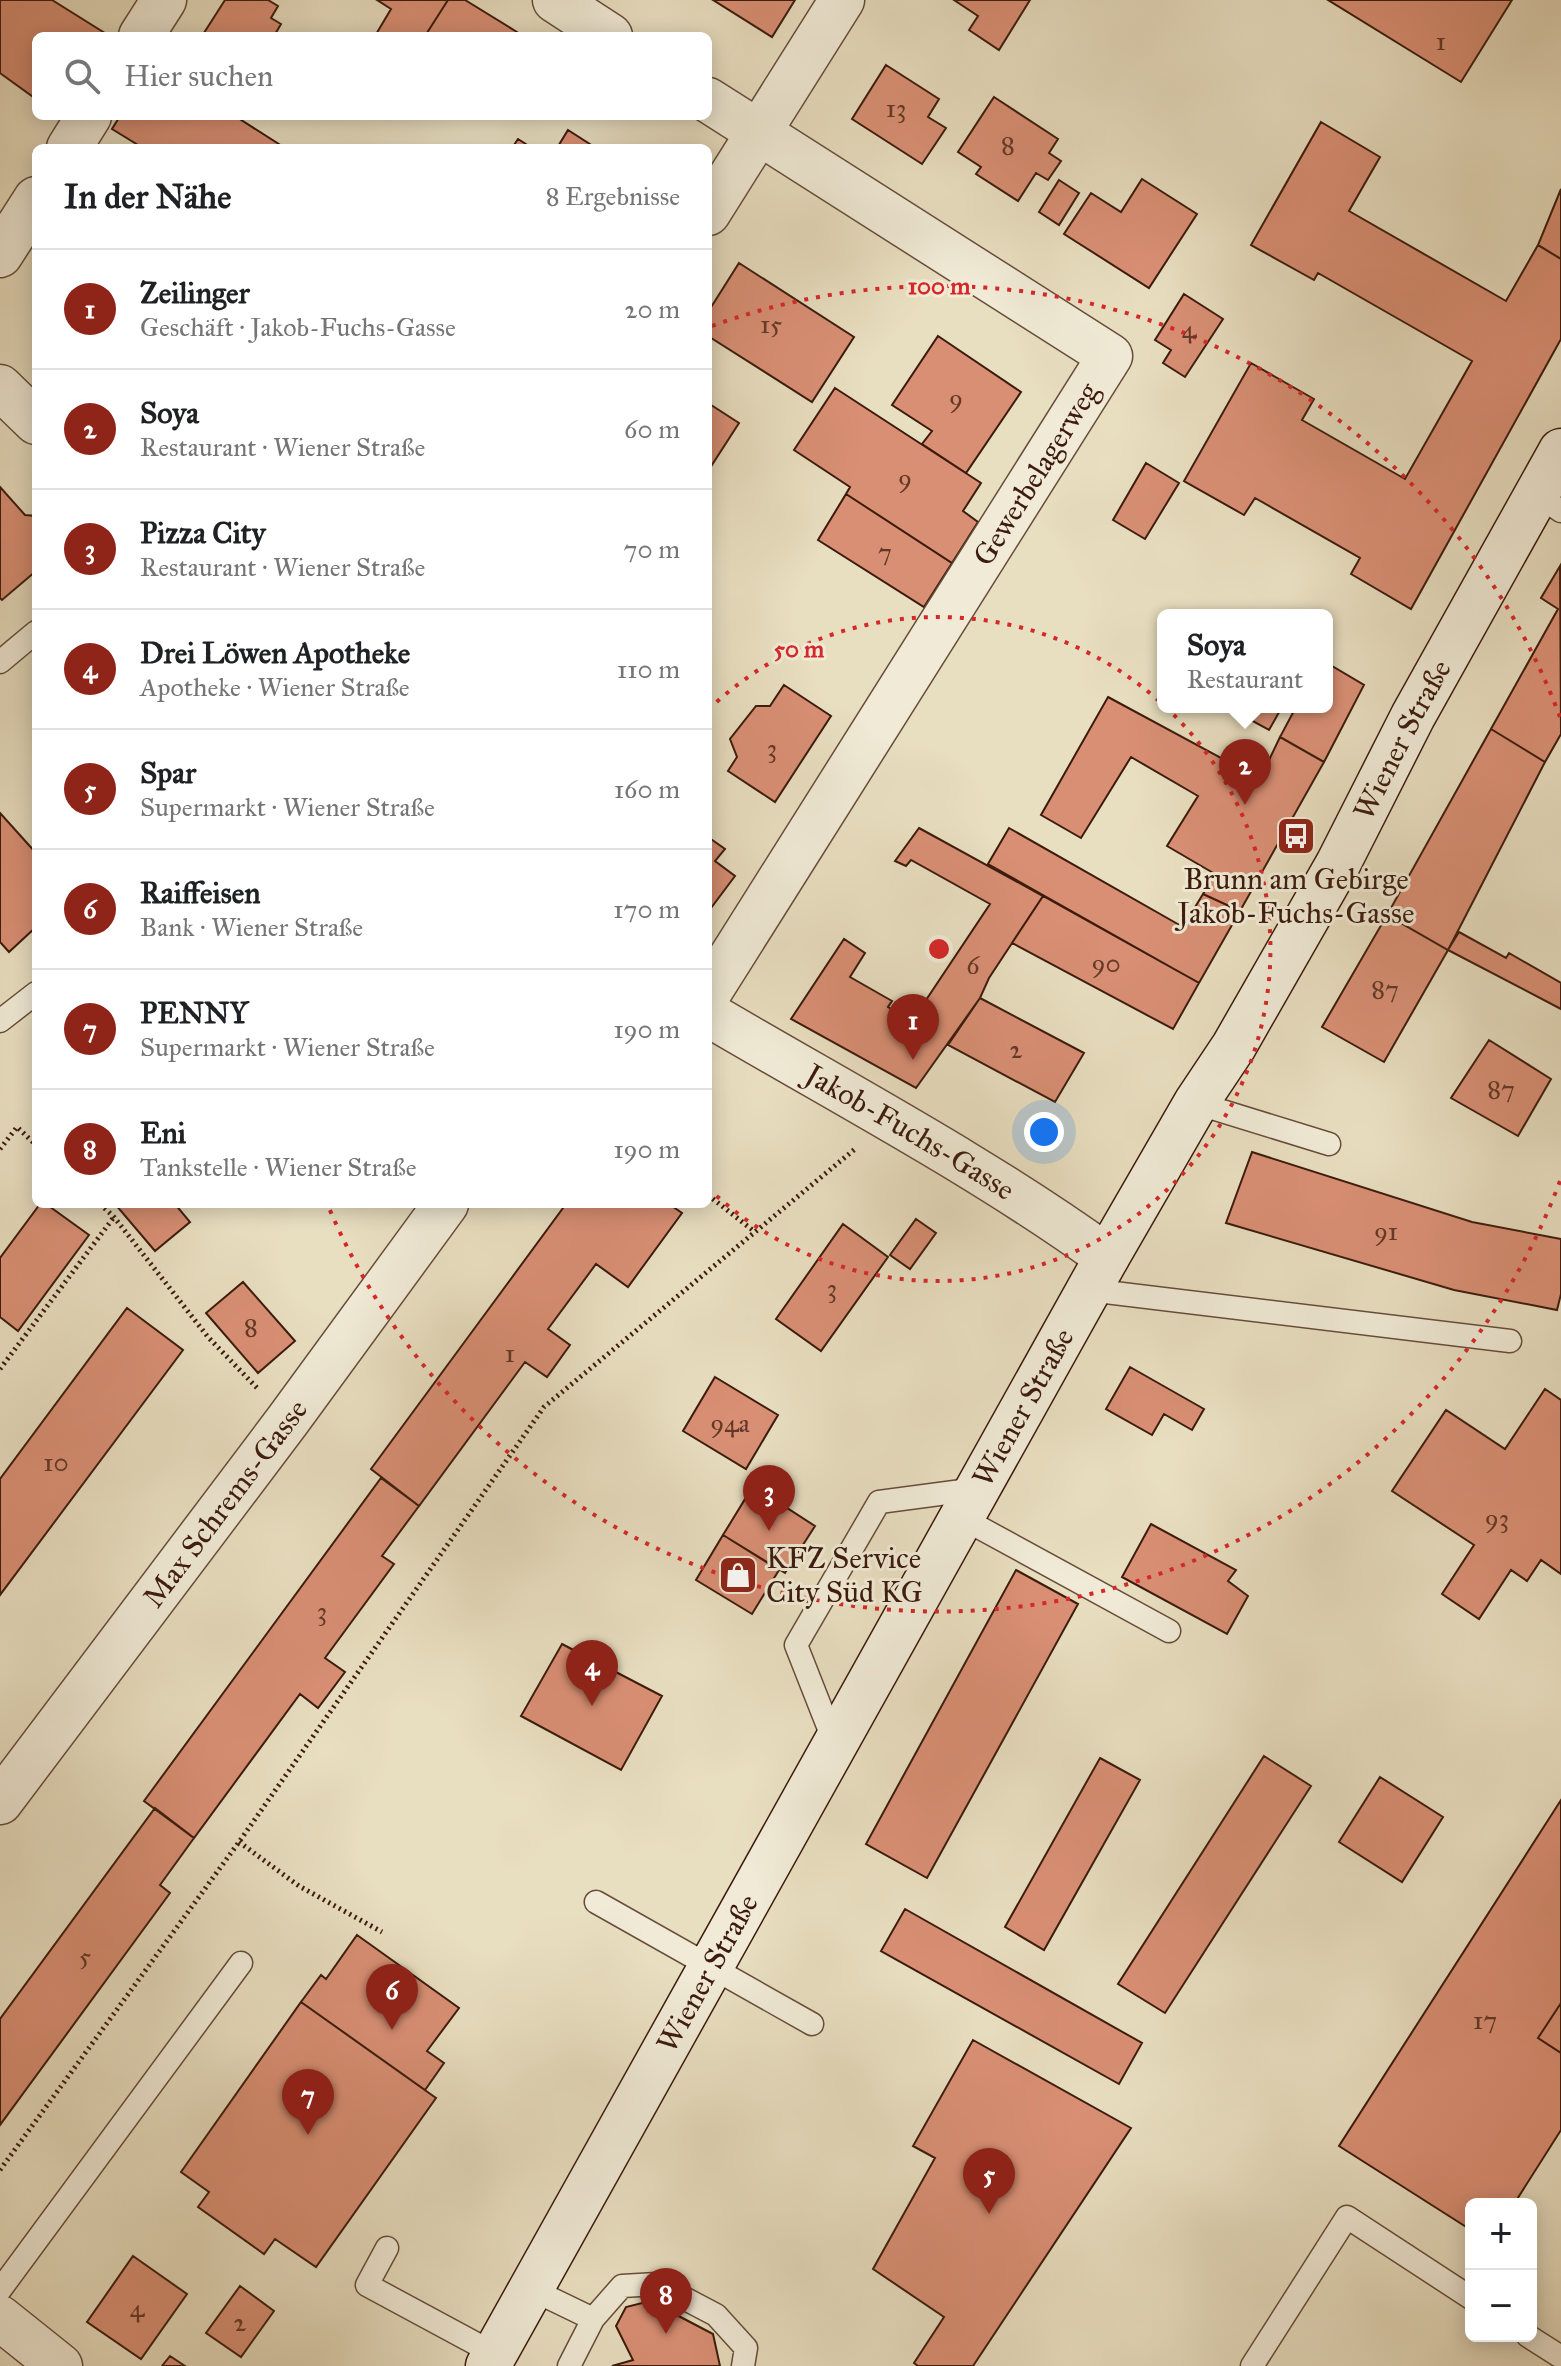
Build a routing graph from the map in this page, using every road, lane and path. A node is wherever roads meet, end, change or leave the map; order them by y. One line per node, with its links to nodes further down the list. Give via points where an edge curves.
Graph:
1 (164, 0): 4 (street)
2 (555, 0): 5 (street)
3 (842, 0): 8 (street)
4 (144, 32)
5 (604, 32)
6 (712, 103): 8 (street, Gewerbelagerweg)
7 (86, 120): 9 (street)
8 (759, 133): 11 (street); 19 (street, Gewerbelagerweg, via 1110,356)
9 (72, 144)
10 (32, 205): 12 (street)
11 (712, 207)
12 (0, 255)
13 (0, 387): 14 (street)
14 (32, 418)
15 (1561, 451): 16 (street, Wiener Straße)
16 (1549, 503): 23 (street, Wiener Straße, via 1413,716 1338,864)
17 (32, 635): 18 (lane)
18 (0, 662)
19 (712, 988)
20 (32, 996): 22 (lane)
21 (712, 1016): 24 (street, Jakob-Fuchs-Gasse)
22 (0, 1021)
23 (1196, 1103): 26 (lane); 33 (street, Wiener Straße)
24 (890, 1121): 32 (path); 33 (street, Jakob-Fuchs-Gasse, via 1044,1212)
25 (32, 1141): 27 (path, via 17,1127)
26 (1329, 1144)
27 (0, 1149)
28 (712, 1198): 32 (path)
29 (104, 1208): 31 (path)
30 (443, 1208): 36 (street, Max Schrems-Gasse)
31 (114, 1217): 35 (path); 36 (path, via 208,1337)
32 (755, 1232): 41 (path, via 544,1407)
33 (1098, 1273): 34 (lane); 37 (street, Wiener Straße)
34 (1510, 1341)
35 (0, 1369)
36 (288, 1420): 40 (street, Max Schrems-Gasse)
37 (970, 1503): 38 (lane); 39 (street, Wiener Straße); 39 (lane, via 879,1502 796,1645)
38 (1169, 1631)
39 (835, 1745): 45 (street, Wiener Straße)
40 (4, 1788)
41 (239, 1842): 43 (path, via 299,1886); 47 (path)
42 (596, 1902): 45 (lane)
43 (382, 1932)
44 (241, 1963): 50 (lane)
45 (711, 1966): 46 (lane); 49 (street, Wiener Straße)
46 (812, 2024)
47 (0, 2170)
48 (387, 2248): 56 (lane, via 367,2285)
49 (531, 2289): 53 (lane); 56 (street, Wiener Straße)
50 (0, 2290)
51 (1465, 2294): 60 (lane, via 1347,2217)
52 (0, 2318): 57 (street)
53 (593, 2319): 58 (lane); 59 (lane, via 622,2286 657,2284 716,2315 746,2348)
54 (1537, 2342): 55 (lane)
55 (1561, 2357)
56 (492, 2360)
57 (60, 2366)
58 (569, 2366)
59 (743, 2366)
60 (1252, 2366)

